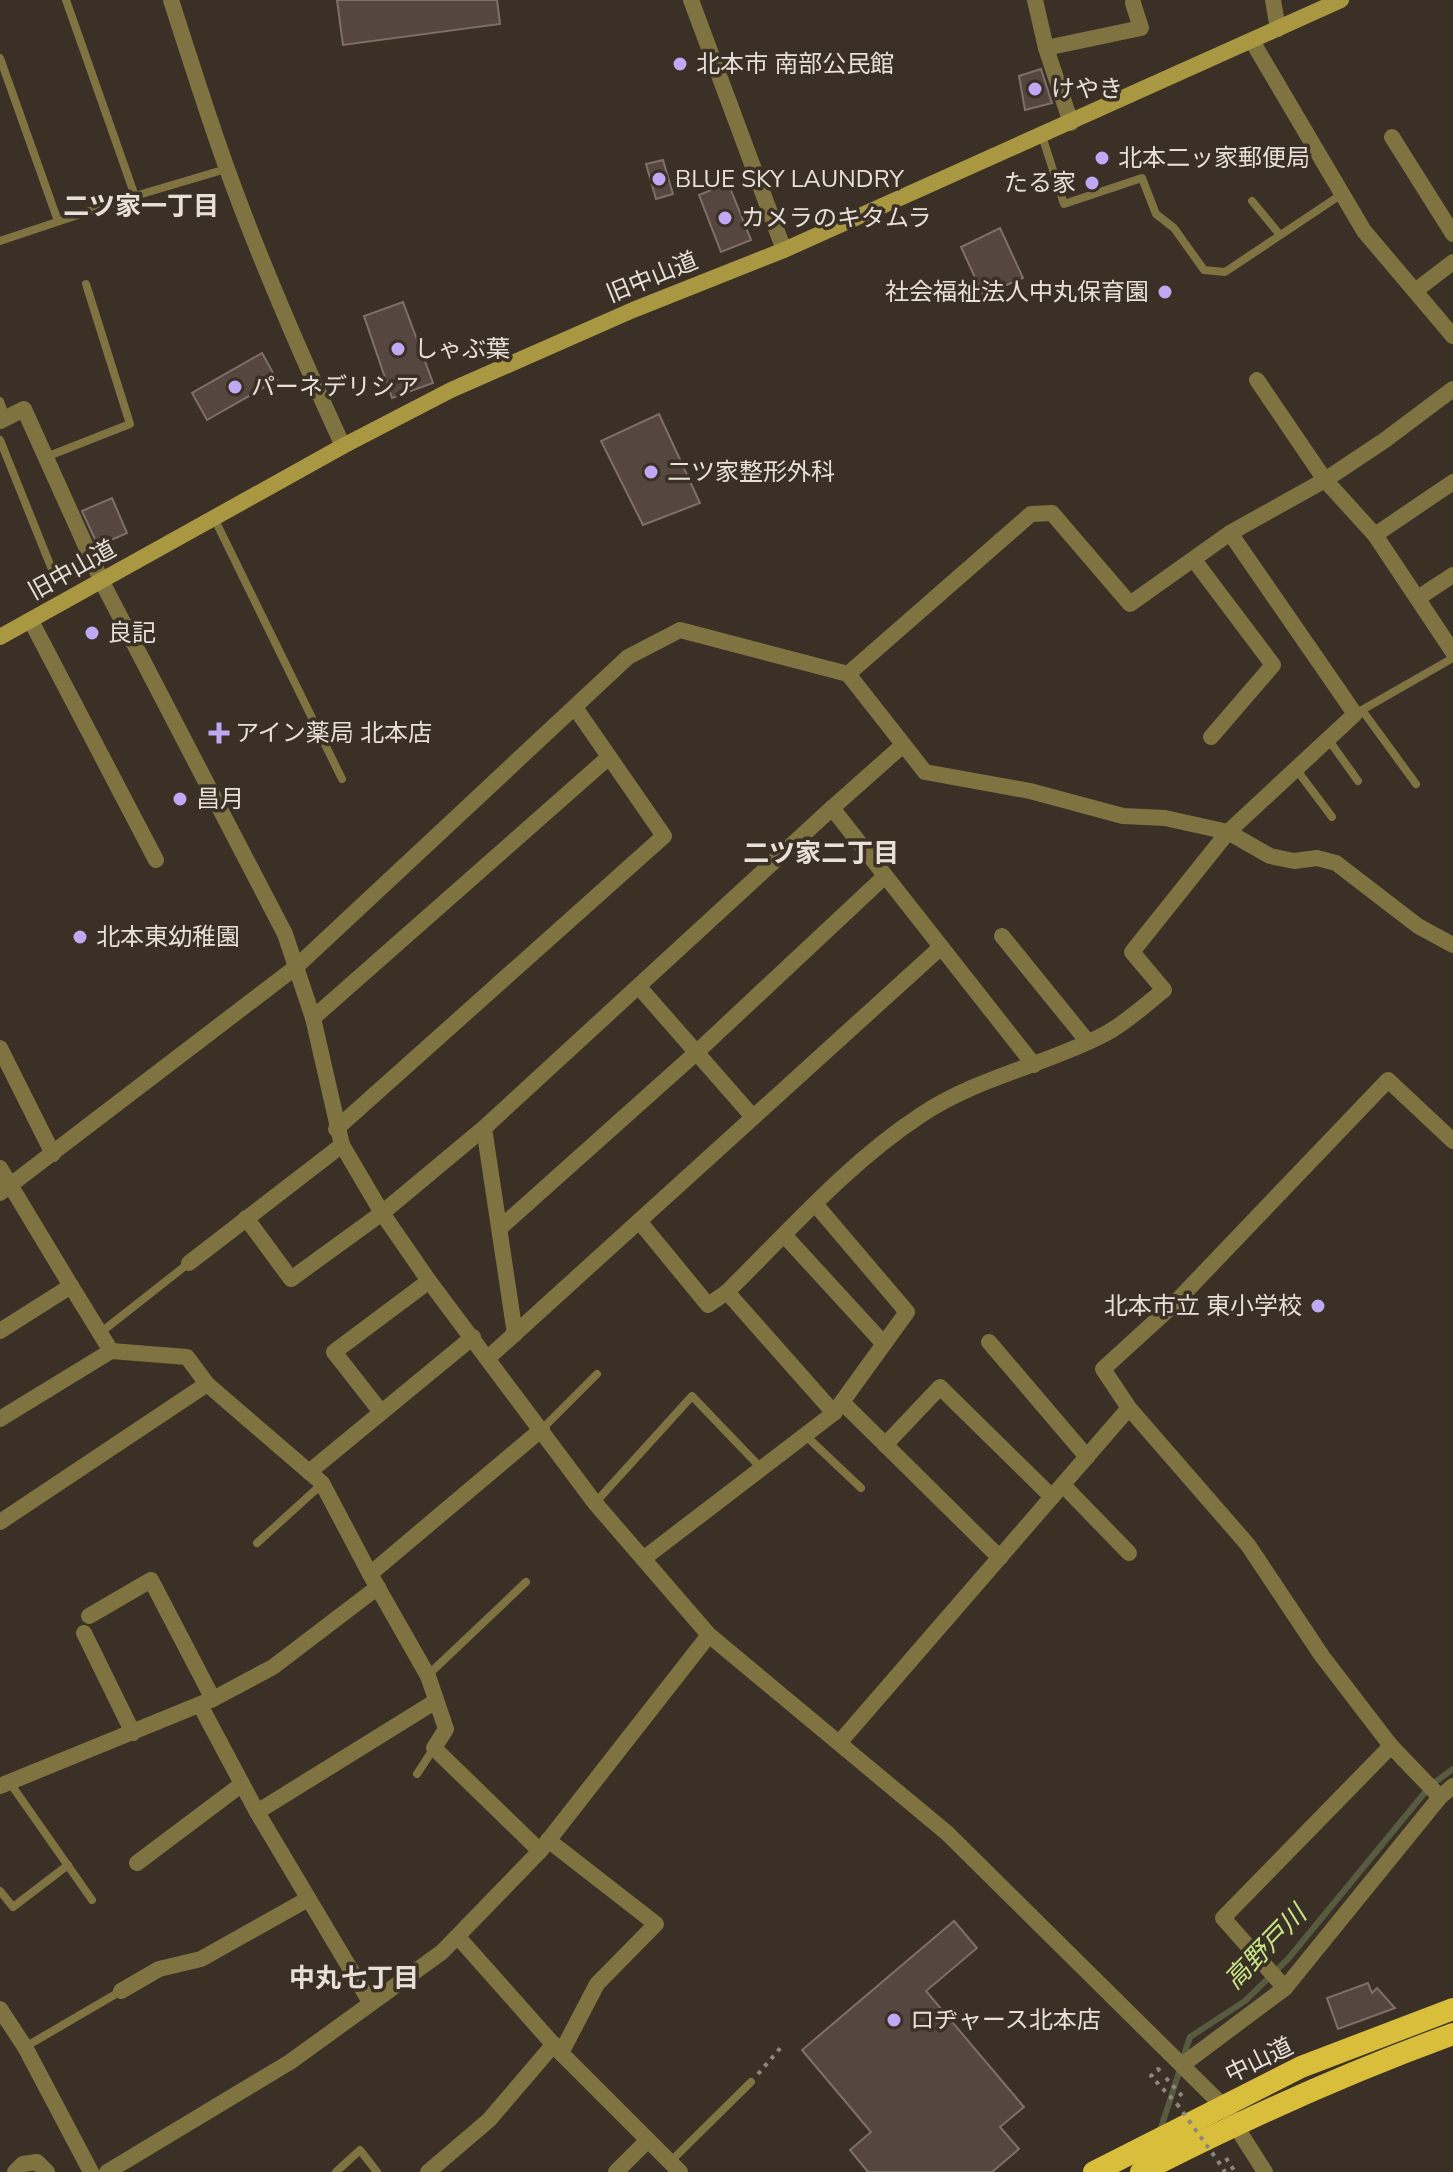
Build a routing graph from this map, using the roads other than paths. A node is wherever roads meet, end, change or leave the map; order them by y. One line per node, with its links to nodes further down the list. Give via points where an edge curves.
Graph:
1 (66, 0): 17 (lane)
2 (171, 0): 15 (street)
3 (691, 0): 23 (street)
4 (1035, 0): 10 (street)
5 (1273, 0): 8 (street)
6 (1341, 0): 8 (main road, 旧中山道)
7 (1136, 1): 10 (street, via 1141,28)
8 (1278, 29): 9 (main road, 旧中山道)
9 (1252, 41): 12 (main road, 旧中山道); 16 (street)
10 (1046, 48): 12 (street)
11 (0, 58): 19 (lane)
12 (1071, 123): 13 (main road, 旧中山道)
13 (1042, 136): 21 (lane, via 1064,204 1142,178 1156,214 1174,228 1204,270 1225,272); 23 (main road, 旧中山道)
14 (1392, 137): 20 (street)
15 (227, 169): 17 (lane); 33 (street)
16 (1342, 194): 21 (lane); 26 (street, via 1364,231)
17 (135, 196): 19 (lane)
18 (1252, 201): 21 (lane)
19 (58, 221): 22 (lane)
20 (1453, 234)
21 (1280, 235)
22 (0, 241)
23 (784, 250): 33 (main road, 旧中山道, via 451,390)
24 (1453, 262): 26 (street)
25 (86, 284): 34 (lane, via 130,424)
26 (1415, 291): 27 (street)
27 (1453, 336)
28 (1257, 380): 35 (street)
29 (1453, 389): 35 (street)
30 (0, 401): 31 (lane)
31 (3, 420): 34 (street, via 24,409)
32 (0, 440): 41 (lane)
33 (343, 446): 37 (main road, 旧中山道)
34 (46, 457): 43 (street)
35 (1325, 480): 38 (street); 39 (street)
36 (1453, 482): 39 (street)
37 (214, 518): 43 (main road, 旧中山道); 57 (lane)
38 (1230, 533): 40 (street); 51 (street)
39 (1375, 535): 44 (street)
40 (1194, 560): 49 (street, via 1130,604 1052,513 1031,514); 52 (street, via 1273,665)
41 (51, 567)
42 (1453, 575): 44 (street)
43 (102, 582): 45 (main road, 旧中山道); 68 (street, via 285,934)
44 (1418, 598): 47 (street)
45 (31, 621): 46 (main road, 旧中山道); 63 (street)
46 (0, 637)
47 (1453, 652)
48 (1453, 658): 51 (lane)
49 (848, 674): 50 (street, via 680,630 628,657); 54 (street)
50 (576, 709): 55 (street); 68 (street)
51 (1358, 712): 53 (street); 59 (lane)
52 (1211, 737)
53 (1328, 739): 56 (street); 58 (lane)
54 (903, 745): 60 (street); 62 (street, via 925,772 1030,791 1123,816 1165,818)
55 (609, 757): 70 (street); 77 (street, via 664,836)
56 (1296, 769): 61 (lane); 62 (street)
57 (342, 779)
58 (1358, 781)
59 (1416, 784)
60 (832, 808): 64 (street); 69 (street)
61 (1332, 817)
62 (1228, 832): 66 (street, via 1270,856 1336,863 1418,926); 71 (street, via 1132,952 1164,990)
63 (156, 860)
64 (884, 877): 67 (street); 73 (street)
65 (1002, 936): 71 (street)
66 (1453, 945)
67 (940, 948): 74 (street); 75 (street)
68 (296, 967): 70 (street); 79 (street)
69 (639, 987): 73 (street); 76 (street)
70 (313, 1018): 77 (street)
71 (1088, 1042): 74 (street)
72 (0, 1048): 79 (street)
73 (697, 1052): 75 (street); 86 (street)
74 (1034, 1065): 82 (street, via 984,1082 923,1113 865,1156)
75 (753, 1117): 85 (street)
76 (484, 1128): 83 (street); 86 (street)
77 (339, 1137): 83 (street); 84 (street)
78 (1453, 1141): 103 (street, via 1388,1080 1171,1307 1103,1369)
79 (53, 1154): 81 (street)
80 (0, 1168): 81 (street)
81 (5, 1190): 90 (street)
82 (816, 1205): 87 (street); 97 (street, via 907,1312)
83 (382, 1213): 84 (street, via 291,1279); 89 (street)
84 (246, 1218): 88 (street)
85 (639, 1221): 91 (street, via 708,1305); 94 (street)
86 (500, 1228): 94 (street)
87 (785, 1236): 91 (street); 97 (street)
88 (189, 1263): 93 (lane)
89 (429, 1281): 95 (street); 104 (street, via 334,1352)
90 (71, 1286): 92 (street); 93 (street)
91 (727, 1292): 102 (street)
92 (0, 1331)
93 (99, 1333): 98 (street)
94 (515, 1334): 99 (street)
95 (473, 1337): 99 (street); 104 (street)
96 (989, 1342): 109 (street)
97 (884, 1344): 102 (street)
98 (111, 1351): 101 (street, via 187,1357); 105 (street)
99 (488, 1358): 106 (street)
100 (597, 1374): 106 (lane)
101 (207, 1384): 111 (street); 116 (street)
102 (838, 1407): 107 (street); 108 (street)
103 (1129, 1408): 109 (street); 131 (street, via 1248,1545 1322,1656)
104 (381, 1412): 111 (street)
105 (0, 1419)
106 (542, 1429): 115 (street); 121 (street)
107 (805, 1435): 110 (street); 113 (lane)
108 (885, 1445): 114 (street, via 940,1387); 119 (street)
109 (1087, 1457): 114 (street)
110 (761, 1468): 115 (lane, via 692,1396); 120 (street)
111 (309, 1472): 112 (street)
112 (322, 1483): 117 (lane); 121 (street)
113 (861, 1488)
114 (1058, 1491): 118 (street); 119 (street)
115 (595, 1503): 120 (street)
116 (0, 1522)
117 (257, 1543)
118 (1129, 1553)
119 (1000, 1558): 130 (street)
120 (643, 1559): 125 (street)
121 (374, 1580): 126 (street); 128 (street, via 273,1667)
122 (526, 1582): 126 (lane)
123 (89, 1616): 128 (street, via 151,1580)
124 (84, 1633): 129 (street)
125 (709, 1635): 130 (street); 138 (street)
126 (428, 1676): 127 (street)
127 (436, 1701): 132 (street, via 446,1729); 137 (street)
128 (206, 1702): 129 (street); 135 (street)
129 (133, 1733): 134 (street)
130 (839, 1743): 153 (street, via 947,1833)
131 (1391, 1746): 136 (street); 145 (street, via 1223,1918)
132 (434, 1748): 133 (lane); 138 (street)
133 (417, 1774)
134 (5, 1784): 140 (lane)
135 (242, 1784): 137 (street); 139 (street)
136 (1446, 1792): 145 (street)
137 (257, 1812): 142 (street)
138 (544, 1845): 144 (street); 152 (street, via 656,1924 597,1984)
139 (137, 1863)
140 (68, 1865): 141 (lane, via 13,1907); 143 (lane)
141 (0, 1891)
142 (308, 1899): 146 (street, via 201,1959 159,1969); 147 (street)
143 (92, 1900)
144 (458, 1937): 147 (street); 152 (street)
145 (1285, 1988): 153 (street)
146 (121, 1991): 151 (lane)
147 (370, 2002): 161 (street, via 290,2062)
148 (0, 2009): 151 (street)
149 (1453, 2009): 155 (highway, 中山道, via 1301,2067)
150 (1453, 2034): 155 (highway, 中山道)
151 (25, 2047): 160 (street)
152 (558, 2048): 156 (street); 164 (street, via 489,2120)
153 (1182, 2065): 155 (street)
154 (751, 2082): 157 (lane)
155 (1229, 2115): 166 (highway, 中山道); 167 (highway, 中山道); 168 (street)
156 (647, 2141): 157 (street); 165 (street)
157 (676, 2166)
158 (15, 2172): 159 (street, via 37,2162)
159 (47, 2172)
160 (91, 2172)
161 (107, 2172)
162 (336, 2172): 163 (lane, via 360,2150)
163 (377, 2172)
164 (428, 2172)
165 (616, 2172)
166 (1094, 2172)
167 (1141, 2172)
168 (1265, 2172)

